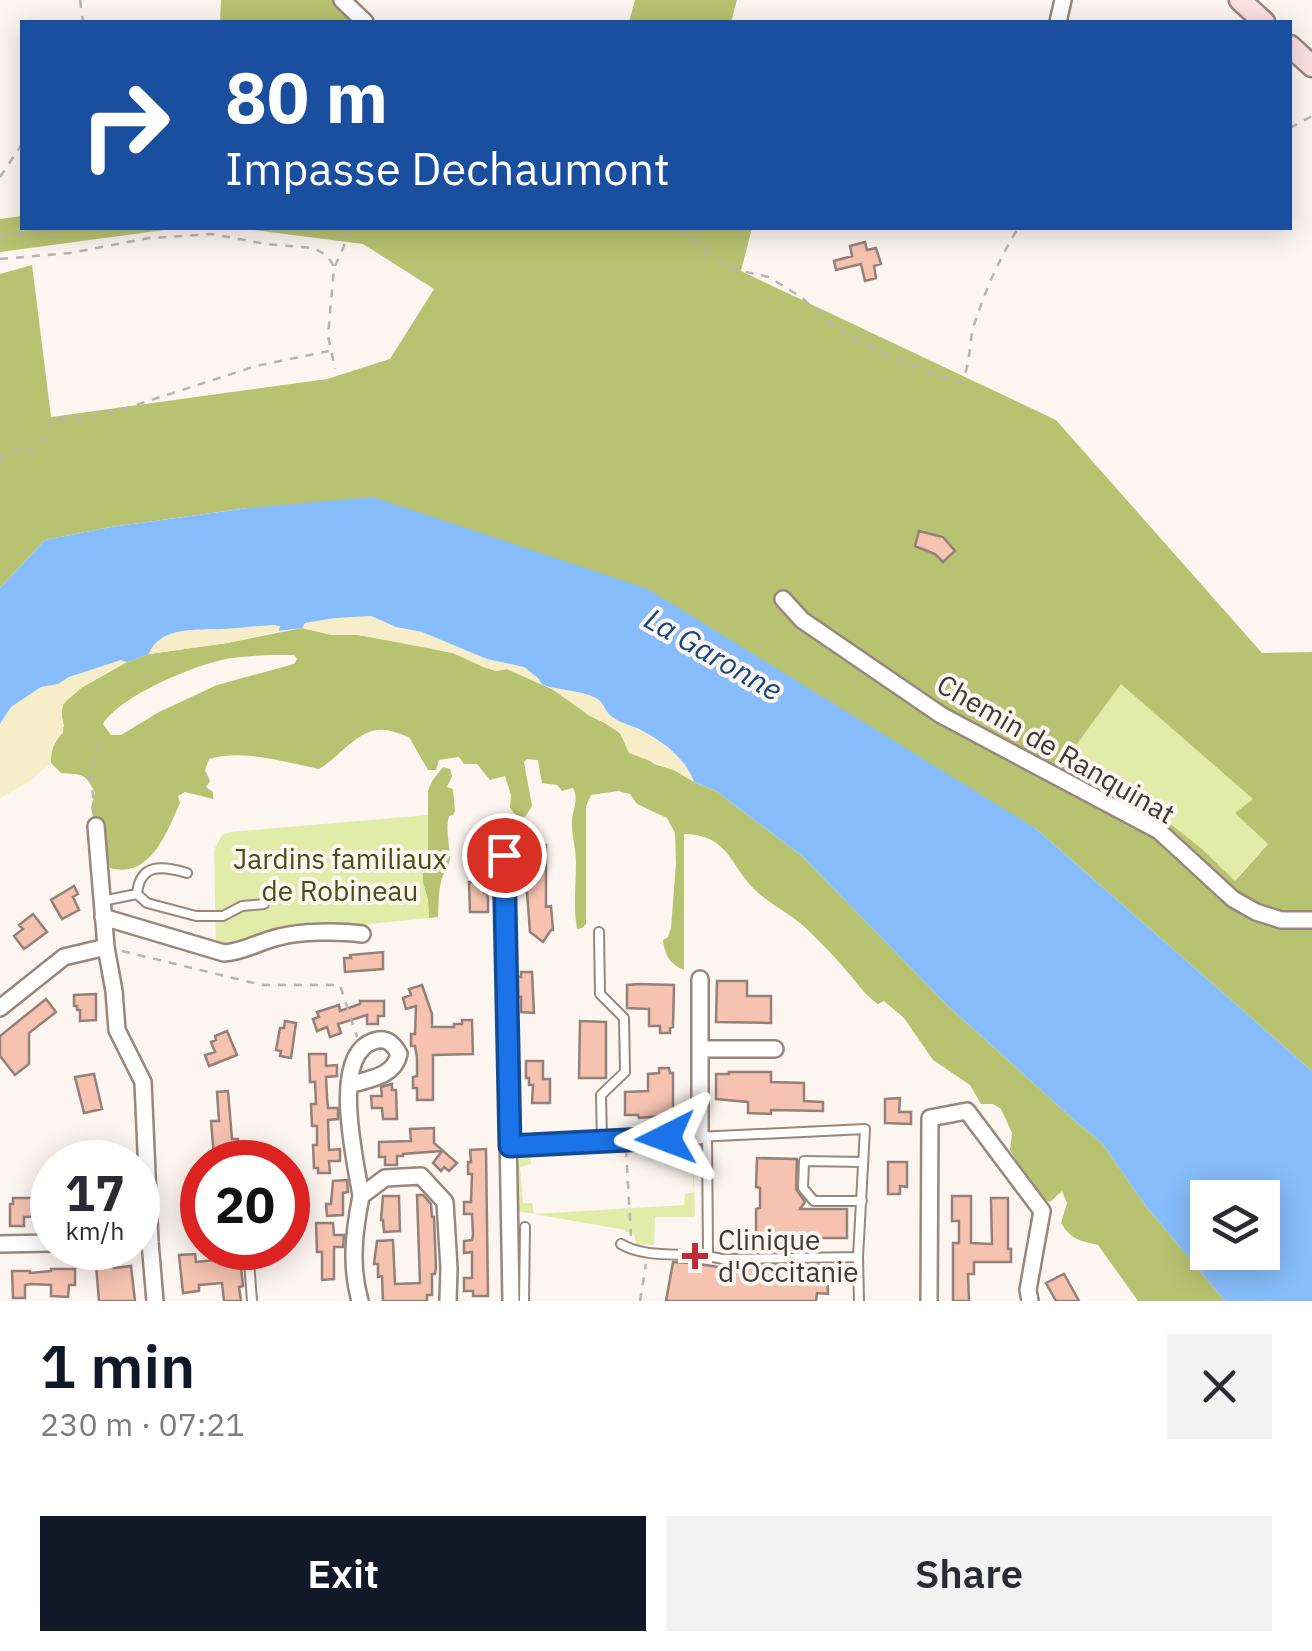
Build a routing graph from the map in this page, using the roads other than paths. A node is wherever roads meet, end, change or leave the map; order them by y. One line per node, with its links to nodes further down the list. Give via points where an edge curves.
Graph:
1 (342, 0): 3 (street)
2 (1240, 0): 4 (main road)
3 (364, 20)
4 (1262, 20)
5 (1292, 48): 6 (main road)
6 (1312, 66)
7 (783, 599): 14 (street, Chemin de Ranquinat, via 802,620 941,715 1159,831 1233,899 1281,920)
8 (96, 826): 13 (street)
9 (504, 855): 26 (street)
10 (187, 873): 11 (lane, via 154,868)
11 (137, 894): 12 (lane, via 196,916); 13 (lane)
12 (264, 904)
13 (103, 909): 16 (street, via 224,953 280,936); 17 (street)
14 (1312, 920)
15 (599, 932): 25 (lane, via 600,994 624,1018 625,1072 601,1096)
16 (362, 934)
17 (106, 947): 19 (street, via 64,957); 24 (street, via 117,1030 143,1082)
18 (700, 979): 20 (street)
19 (0, 1008)
20 (700, 1049): 21 (street); 23 (street)
21 (775, 1049)
22 (349, 1085): 22 (street, via 360,1048 379,1040 394,1045 399,1054 390,1072); 28 (street)
23 (704, 1136): 25 (lane); 27 (lane, via 865,1129); 34 (lane)
24 (143, 1140)
25 (602, 1142): 26 (lane)
26 (510, 1146): 42 (street)
27 (863, 1162): 29 (lane); 29 (lane, via 804,1161 803,1188 814,1200)
28 (361, 1196): 40 (street, via 354,1234); 41 (street, via 385,1178 421,1176 446,1202)
29 (862, 1201): 35 (lane)
30 (525, 1228): 43 (lane)
31 (30, 1243): 32 (street)
32 (0, 1244)
33 (621, 1244): 34 (lane, via 634,1252)
34 (708, 1255): 35 (lane)
35 (858, 1257): 44 (lane)
36 (149, 1270): 38 (street)
37 (250, 1270): 39 (lane)
38 (154, 1301)
39 (252, 1301)
40 (360, 1301)
41 (448, 1301)
42 (511, 1301)
43 (524, 1301)
44 (858, 1301)
45 (929, 1301): 46 (street, via 930,1118 967,1111 1042,1211)
46 (1030, 1301)

